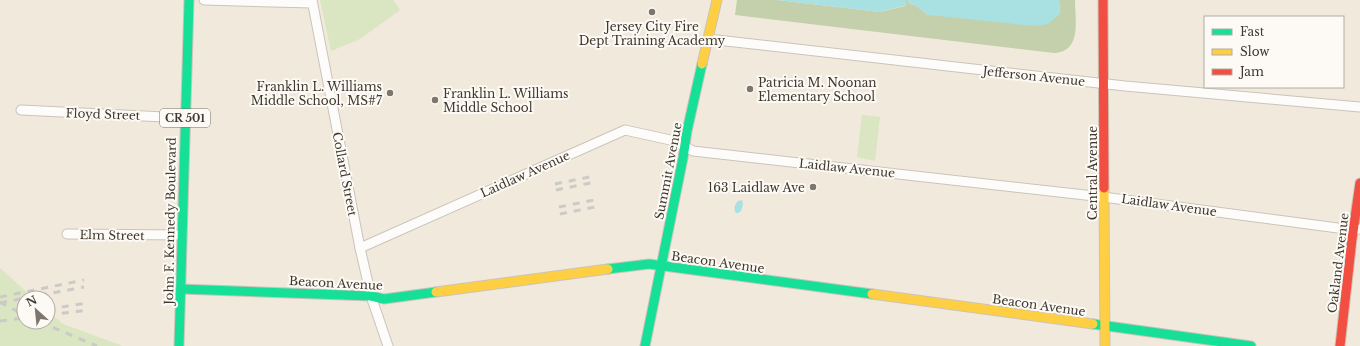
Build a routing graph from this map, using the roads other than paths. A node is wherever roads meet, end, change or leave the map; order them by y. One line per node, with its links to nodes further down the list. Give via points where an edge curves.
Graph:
1 (189, 0): 10 (street, John F. Kennedy Boulevard / CR 501)
2 (204, 0): 5 (street)
3 (717, 0): 6 (street, Summit Avenue)
4 (1103, 0): 7 (street, Central Avenue)
5 (312, 1): 17 (street, Collard Street)
6 (708, 39): 7 (street, Jefferson Avenue); 11 (street, Summit Avenue)
7 (1103, 84): 8 (street, Jefferson Avenue); 13 (street, Central Avenue)
8 (1360, 107)
9 (21, 110): 10 (street, Floyd Street)
10 (185, 118): 16 (street, John F. Kennedy Boulevard / CR 501)
11 (684, 147): 13 (street, Laidlaw Avenue, via 693,151); 17 (street, Laidlaw Avenue, via 675,141 625,130); 18 (street, Summit Avenue)
12 (1360, 183): 14 (street, Oakland Avenue)
13 (1103, 197): 14 (street, Laidlaw Avenue); 21 (street, Central Avenue)
14 (1357, 230): 27 (street, Oakland Avenue)
15 (67, 234): 16 (street, Elm Street)
16 (182, 235): 19 (street, John F. Kennedy Boulevard / CR 501)
17 (360, 248): 20 (street, Collard Street)
18 (660, 266): 20 (street, Beacon Avenue, via 649,264 384,299); 21 (street, Beacon Avenue); 24 (street, Summit Avenue)
19 (181, 289): 20 (street, Beacon Avenue); 22 (street, John F. Kennedy Boulevard / CR 501)
20 (371, 296): 23 (street, Collard Street)
21 (1105, 326): 25 (street, Central Avenue); 26 (street, Beacon Avenue)
22 (179, 346)
23 (388, 346)
24 (645, 346)
25 (1105, 346)
26 (1251, 346)
27 (1340, 346)

